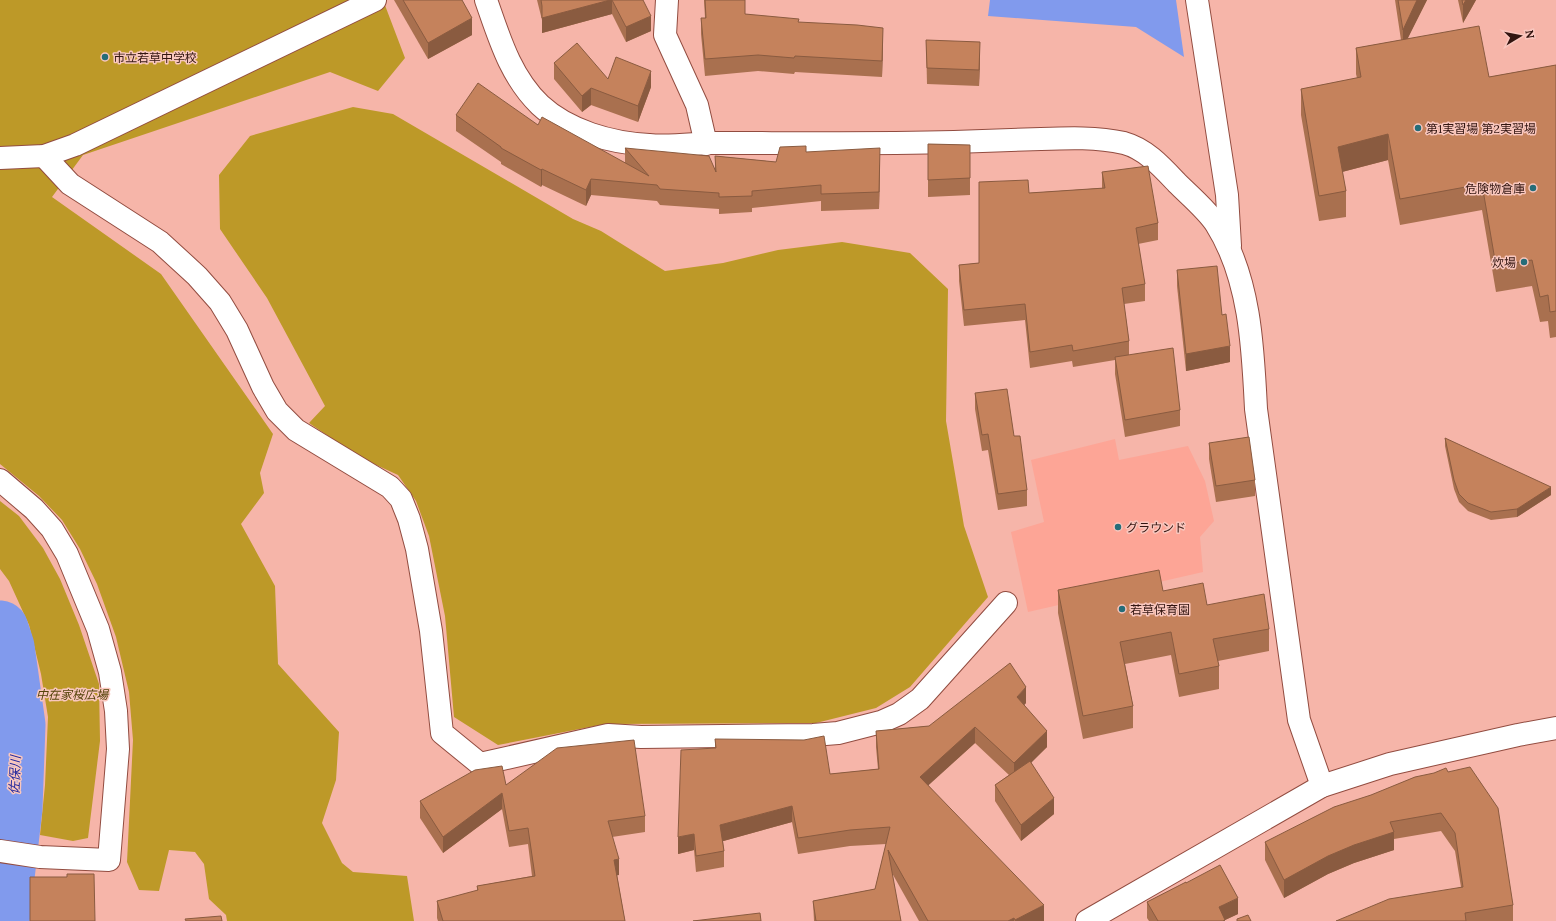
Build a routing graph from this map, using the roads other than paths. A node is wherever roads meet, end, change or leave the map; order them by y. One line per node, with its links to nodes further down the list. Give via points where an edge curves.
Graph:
1 (375, 0): 6 (street, via 75,145)
2 (486, 0): 5 (street, via 504,52 519,79 540,105 560,119 581,131 618,142 650,146)
3 (667, 0): 5 (street, via 664,35 697,105)
4 (1197, 0): 8 (street, via 1228,195)
5 (706, 144): 8 (street, via 1066,138 1125,144 1140,150 1174,179 1214,222)
6 (44, 156): 7 (street); 10 (street, via 70,184 160,242 202,281 220,302 237,330 277,411 296,430 390,487 401,499 417,549 431,631 442,733 480,764 608,736 813,735 838,733 881,722 920,700)
7 (0, 158)
8 (1230, 251): 12 (street, via 1246,307 1254,364 1256,409 1299,720)
9 (0, 480): 13 (street, via 34,509 52,529 67,554 98,629 110,672 118,749 109,860 40,857)
10 (1006, 603)
11 (1556, 728): 12 (street, via 1390,764)
12 (1322, 786): 14 (street)
13 (0, 851)
14 (1087, 921)

